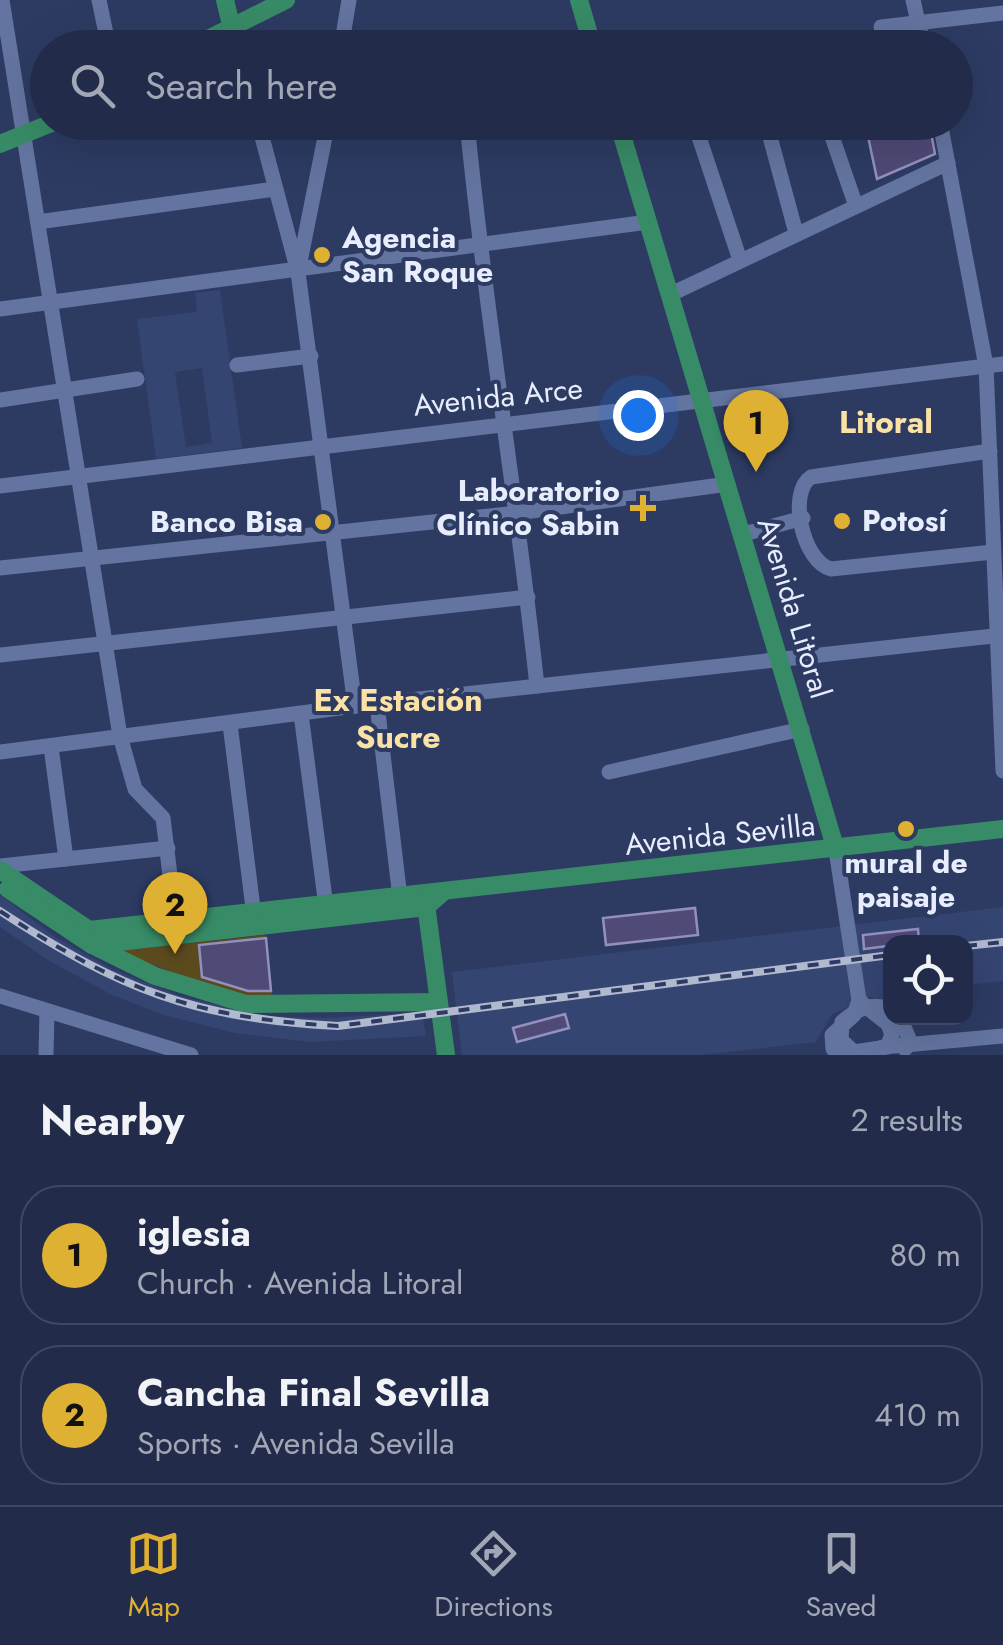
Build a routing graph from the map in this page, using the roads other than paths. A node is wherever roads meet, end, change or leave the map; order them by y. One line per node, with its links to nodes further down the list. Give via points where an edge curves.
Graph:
1 (2, 0): 19 (street)
2 (100, 0): 12 (street)
3 (225, 0): 10 (main road)
4 (286, 0): 10 (main road)
5 (350, 0): 15 (street)
6 (579, 0): 16 (main road)
7 (913, 0): 9 (street)
8 (1003, 13): 9 (street)
9 (918, 23): 11 (street); 17 (street)
10 (231, 25): 13 (main road); 14 (street)
11 (880, 27)
12 (106, 30)
13 (222, 30)
14 (233, 30)
15 (345, 30)
16 (588, 30)
17 (920, 30)
18 (30, 133): 19 (main road)
19 (24, 136): 28 (main road); 32 (street)
20 (263, 140): 30 (street)
21 (324, 140): 37 (street)
22 (469, 140): 35 (street)
23 (623, 140): 33 (main road, Avenida Litoral)
24 (699, 140): 36 (street)
25 (771, 140): 34 (street)
26 (833, 140): 31 (street)
27 (944, 140): 29 (street)
28 (0, 144)
29 (948, 163): 31 (street); 44 (street)
30 (275, 189): 32 (street); 37 (street)
31 (856, 206): 34 (street)
32 (38, 222): 39 (street)
33 (648, 222): 35 (street); 38 (main road, Avenida Litoral)
34 (796, 233): 36 (street)
35 (479, 248): 37 (street); 49 (street)
36 (740, 260): 38 (street)
37 (298, 272): 39 (street); 41 (street)
38 (669, 295): 48 (main road, Avenida Litoral)
39 (53, 303): 40 (street); 46 (street)
40 (0, 309)
41 (311, 356): 43 (street); 50 (street)
42 (1003, 364): 44 (street, Avenida Arce)
43 (237, 365)
44 (986, 366): 48 (street, Avenida Arce); 51 (street)
45 (137, 379): 46 (street)
46 (64, 391): 47 (street); 52 (street)
47 (0, 400)
48 (704, 402): 49 (street, Avenida Arce); 53 (main road, Avenida Litoral)
49 (506, 423): 50 (street, Avenida Arce); 55 (street)
50 (322, 445): 52 (street, Avenida Arce); 57 (street)
51 (990, 451): 56 (street, via 811,477 798,494); 59 (street)
52 (81, 479): 54 (street, Avenida Arce); 60 (street)
53 (728, 484): 55 (street); 58 (main road, Avenida Litoral)
54 (0, 486)
55 (517, 513): 57 (street); 62 (street)
56 (802, 518): 58 (street); 59 (street, via 811,556 831,569)
57 (333, 530): 60 (street); 63 (street)
58 (744, 534): 67 (main road, Avenida Litoral)
59 (993, 552): 64 (street)
60 (92, 556): 61 (street); 65 (street)
61 (0, 568)
62 (528, 597): 63 (street); 68 (street)
63 (341, 614): 65 (street); 70 (street)
64 (999, 636): 67 (street); 77 (street)
65 (106, 642): 66 (street); 74 (street)
66 (0, 655)
67 (781, 659): 68 (street); 73 (main road, Avenida Litoral)
68 (538, 686): 69 (street)
69 (377, 704): 70 (street); 86 (street)
70 (355, 706): 71 (street)
71 (300, 714): 72 (street); 87 (street)
72 (230, 724): 74 (street); 88 (street)
73 (802, 728): 78 (street); 81 (main road, Avenida Litoral)
74 (120, 736): 75 (street); 80 (street, via 128,774 163,818)
75 (51, 747): 76 (street); 82 (street)
76 (0, 752)
77 (1003, 771)
78 (609, 772)
79 (1003, 829): 81 (main road, Avenida Sevilla)
80 (168, 848): 82 (street); 89 (street)
81 (838, 858): 85 (main road, Avenida Sevilla); 92 (street, Avenida Litoral)
82 (66, 859): 83 (street)
83 (0, 868): 89 (main road, Avenida Sevilla, via 88,930)
84 (0, 883): 90 (main road)
85 (431, 897): 86 (main road, Avenida Sevilla); 93 (main road)
86 (400, 902): 87 (main road, Avenida Sevilla)
87 (326, 910): 88 (main road, Avenida Sevilla)
88 (255, 918): 89 (main road, Avenida Sevilla)
89 (177, 928): 90 (main road, Avenida Sevilla)
90 (92, 945): 93 (main road, via 155,976 246,1004)
91 (0, 996): 95 (street)
92 (860, 1000): 100 (street, via 832,1035); 100 (street, via 888,1024 891,1041 877,1052)
93 (439, 1002): 103 (main road)
94 (883, 1009): 100 (street, via 858,1008 842,1022)
95 (47, 1010): 101 (street); 102 (street)
96 (883, 1015): 100 (street, via 856,1022)
97 (895, 1025): 104 (street, via 901,1034)
98 (1003, 1036): 99 (street)
99 (905, 1049): 100 (street)
100 (842, 1052)
101 (46, 1055)
102 (191, 1055)
103 (446, 1055)
104 (891, 1055)

